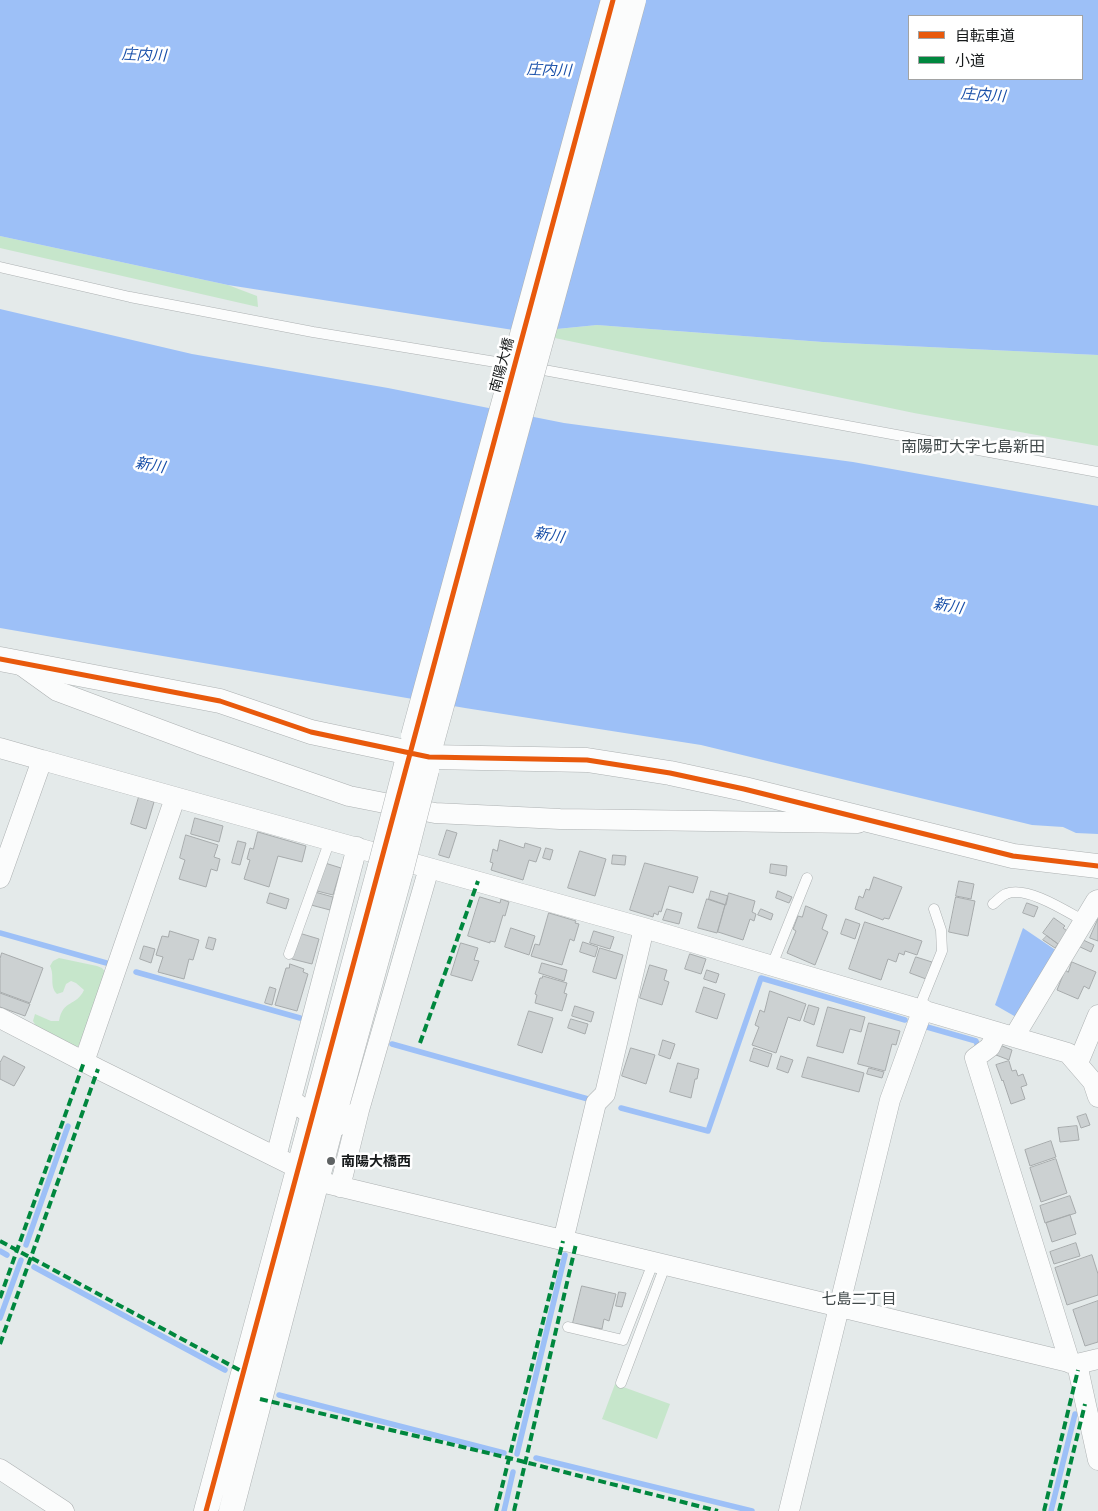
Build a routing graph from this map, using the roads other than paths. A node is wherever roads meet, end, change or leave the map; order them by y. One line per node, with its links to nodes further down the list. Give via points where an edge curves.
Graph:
1 (613, 0): 7 (street, 南陽大橋, bridge)
2 (634, 0): 7 (street, bridge)
3 (0, 268): 4 (lane, via 313,332 518,365)
4 (1098, 472)
5 (8, 660): 7 (street, via 220,701 311,732); 10 (street, via 58,691 199,744 349,796 435,813 560,819)
6 (0, 748): 8 (street)
7 (419, 754): 10 (street, via 588,760 670,773); 15 (street, bridge)
8 (42, 760): 9 (street); 16 (street)
9 (174, 798): 11 (street); 29 (street)
10 (880, 823): 13 (street, via 1013,856)
11 (330, 840): 12 (street); 23 (lane)
12 (357, 847): 14 (street); 32 (street)
13 (1098, 866)
14 (429, 868): 22 (street); 33 (street)
15 (390, 869): 34 (street); 35 (street)
16 (0, 878)
17 (806, 878): 24 (lane)
18 (1098, 900): 21 (street)
19 (993, 904): 21 (lane, via 1007,894 1040,897)
20 (934, 909): 25 (lane, via 941,930 942,951)
21 (1084, 921): 28 (street)
22 (644, 928): 24 (street); 39 (street, via 605,1094 596,1103)
23 (288, 954)
24 (772, 966): 25 (street)
25 (921, 1009): 28 (street); 41 (street, via 890,1100)
26 (1098, 1015): 30 (street)
27 (0, 1018): 29 (street)
28 (1005, 1034): 30 (street, via 1068,1053); 44 (street, via 975,1058)
29 (84, 1062): 36 (street)
30 (1078, 1063): 31 (street, via 1094,1082)
31 (1098, 1097)
32 (291, 1098): 34 (street); 36 (street)
33 (359, 1110): 35 (street); 38 (street)
34 (312, 1116): 37 (street)
35 (330, 1131): 37 (street)
36 (276, 1157): 37 (street)
37 (308, 1174): 38 (street); 49 (street); 50 (street)
38 (340, 1187): 39 (street)
39 (570, 1243): 40 (street)
40 (659, 1264): 41 (street); 42 (lane, via 624,1340); 45 (lane)
41 (840, 1307): 44 (street); 51 (street)
42 (568, 1327)
43 (1098, 1359): 44 (street)
44 (1073, 1364): 46 (street)
45 (621, 1383)
46 (1098, 1460)
47 (0, 1469): 48 (street)
48 (64, 1511)
49 (206, 1511)
50 (231, 1511)
51 (790, 1511)

